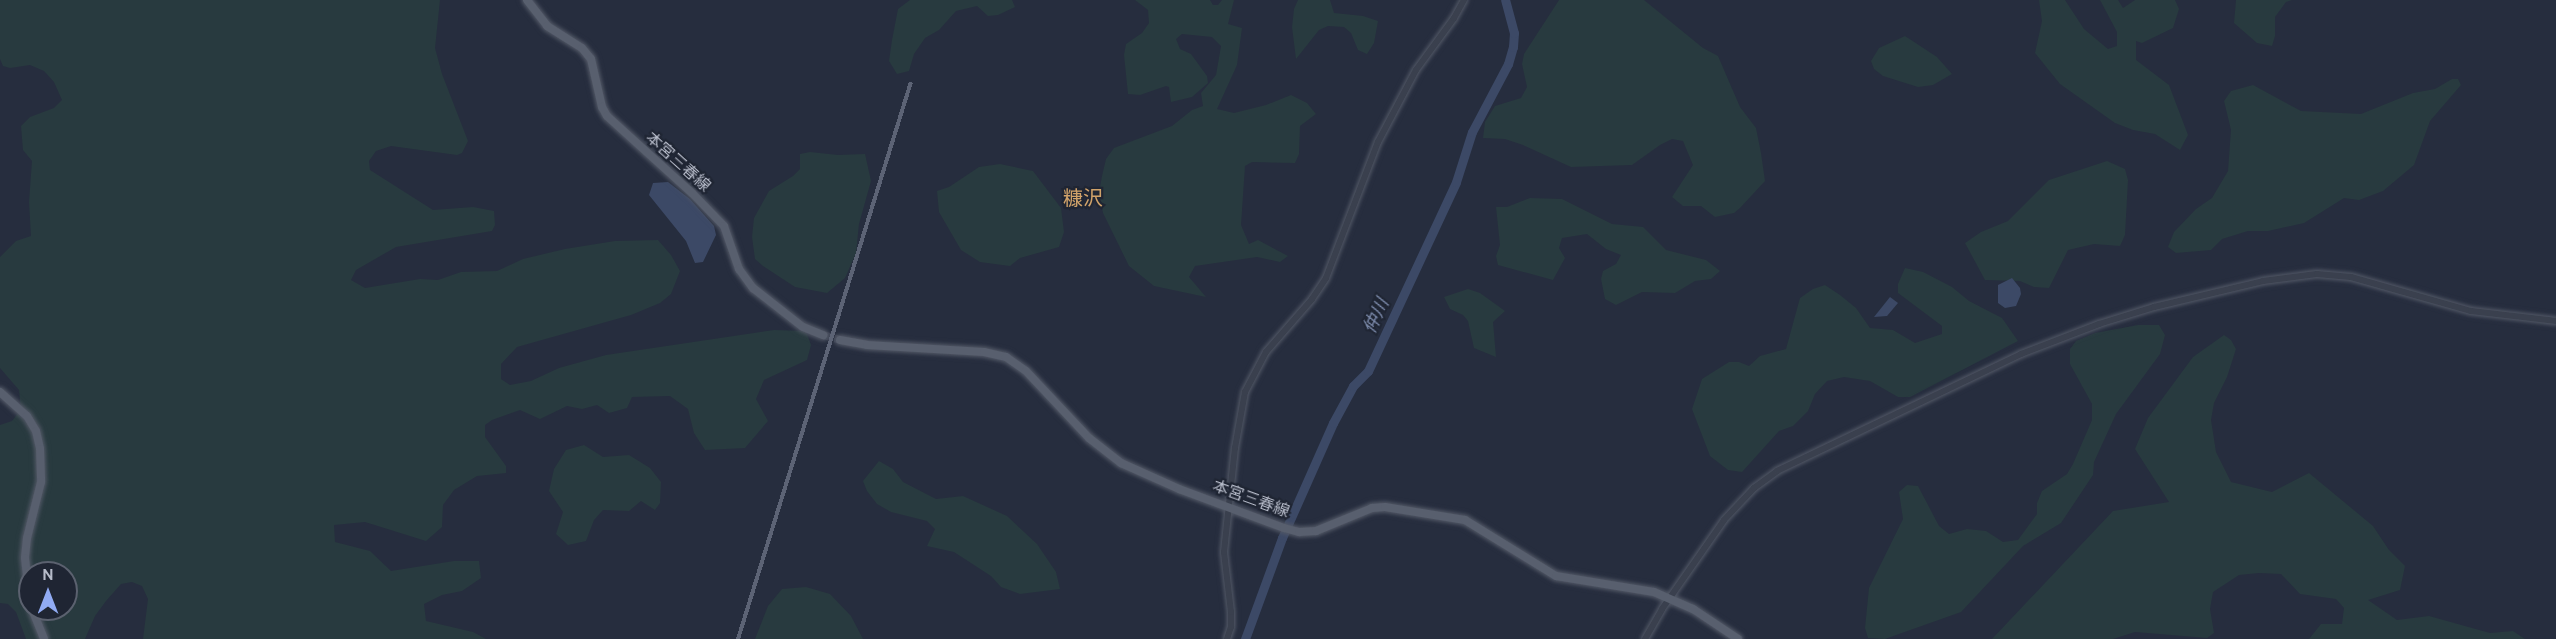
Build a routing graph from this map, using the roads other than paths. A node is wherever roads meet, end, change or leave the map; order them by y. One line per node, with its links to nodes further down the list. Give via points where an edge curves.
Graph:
1 (527, 0): 4 (main road, 本宮三春線, via 547,26 587,53 602,106 610,120 724,226 739,269 753,288 803,327)
2 (1464, 0): 7 (street, via 1416,70 1378,142 1326,278 1254,371 1239,419)
3 (2556, 321): 9 (street, via 2471,311 2351,277 2317,274 2263,281 2119,317 2020,354 1777,471 1734,508)
4 (823, 335)
5 (840, 340): 7 (main road, 本宮三春線, via 999,354 1021,365 1089,438 1121,463)
6 (0, 392): 8 (main road, via 27,416 40,449 40,482)
7 (1228, 507): 9 (main road, 本宮三春線, via 1293,531 1316,531 1379,507 1452,518 1479,527 1556,576 1627,586); 12 (street, via 1224,552 1231,627)
8 (25, 561)
9 (1670, 599): 13 (street); 14 (main road, 本宮三春線, via 1714,621)
10 (37, 621): 11 (main road)
11 (44, 639)
12 (1227, 639)
13 (1645, 639)
14 (1738, 639)

